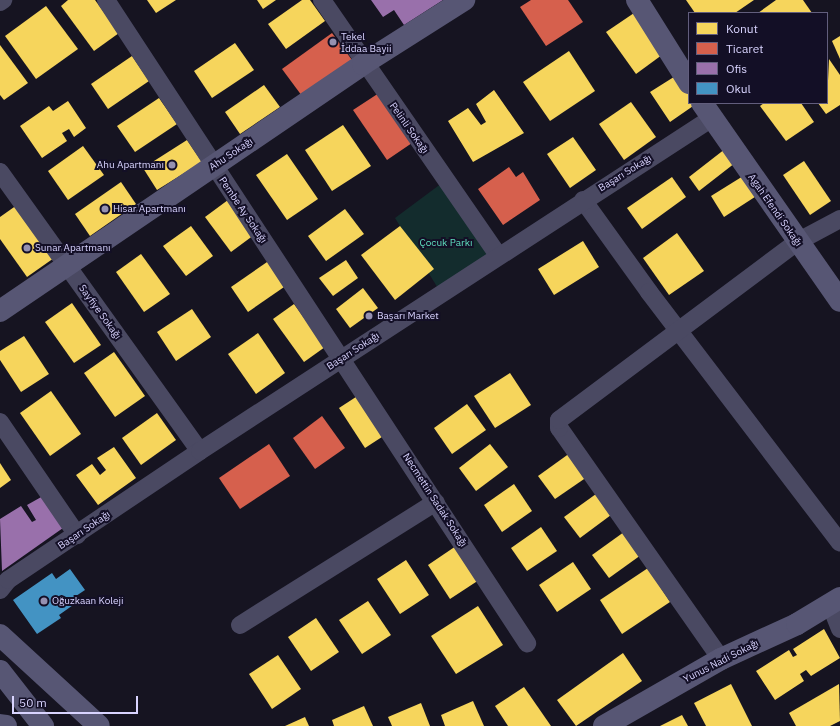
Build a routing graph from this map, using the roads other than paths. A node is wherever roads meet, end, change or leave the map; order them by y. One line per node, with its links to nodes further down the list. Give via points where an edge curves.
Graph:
1 (3, 0): 6 (street)
2 (106, 0): 10 (street, Pembe Ay Sokağı)
3 (322, 0): 7 (street, Pelinli Sokağı)
4 (464, 0): 7 (street, Ahu Sokağı)
5 (637, 0): 8 (street)
6 (0, 2)
7 (363, 64): 10 (street, Ahu Sokağı); 15 (street, Pelinli Sokağı)
8 (688, 80)
9 (707, 111): 12 (street, Başarı Sokağı); 14 (street, Agah Efendi Sokağı)
10 (213, 166): 16 (street, Ahu Sokağı); 20 (street, Pembe Ay Sokağı)
11 (0, 172): 16 (street, Sayfiye Sokağı)
12 (583, 200): 15 (street, Başarı Sokağı); 19 (street)
13 (840, 219): 14 (street)
14 (797, 242): 17 (street, Agah Efendi Sokağı); 19 (street)
15 (498, 255): 20 (street, Başarı Sokağı)
16 (66, 265): 18 (street, Ahu Sokağı); 22 (street, Sayfiye Sokağı)
17 (840, 301)
18 (0, 311)
19 (677, 329): 25 (street); 32 (street, via 559,420 559,428)
20 (342, 358): 22 (street, Başarı Sokağı); 23 (street, Necmettin Sadak Sokağı)
21 (0, 422): 24 (street)
22 (200, 451): 24 (street, Başarı Sokağı)
23 (436, 502): 28 (street); 31 (street, Necmettin Sadak Sokağı)
24 (77, 535): 26 (street, Başarı Sokağı, via 8,580)
25 (840, 543)
26 (0, 590)
27 (835, 602): 29 (street); 32 (street, Yunus Nadi Sokağı, via 797,624)
28 (240, 625)
29 (840, 629)
30 (0, 634): 37 (street)
31 (527, 643)
32 (721, 659): 38 (street, Yunus Nadi Sokağı)
33 (0, 671): 36 (street)
34 (0, 725): 35 (street)
35 (6, 726)
36 (43, 726)
37 (100, 726)
38 (604, 726)

